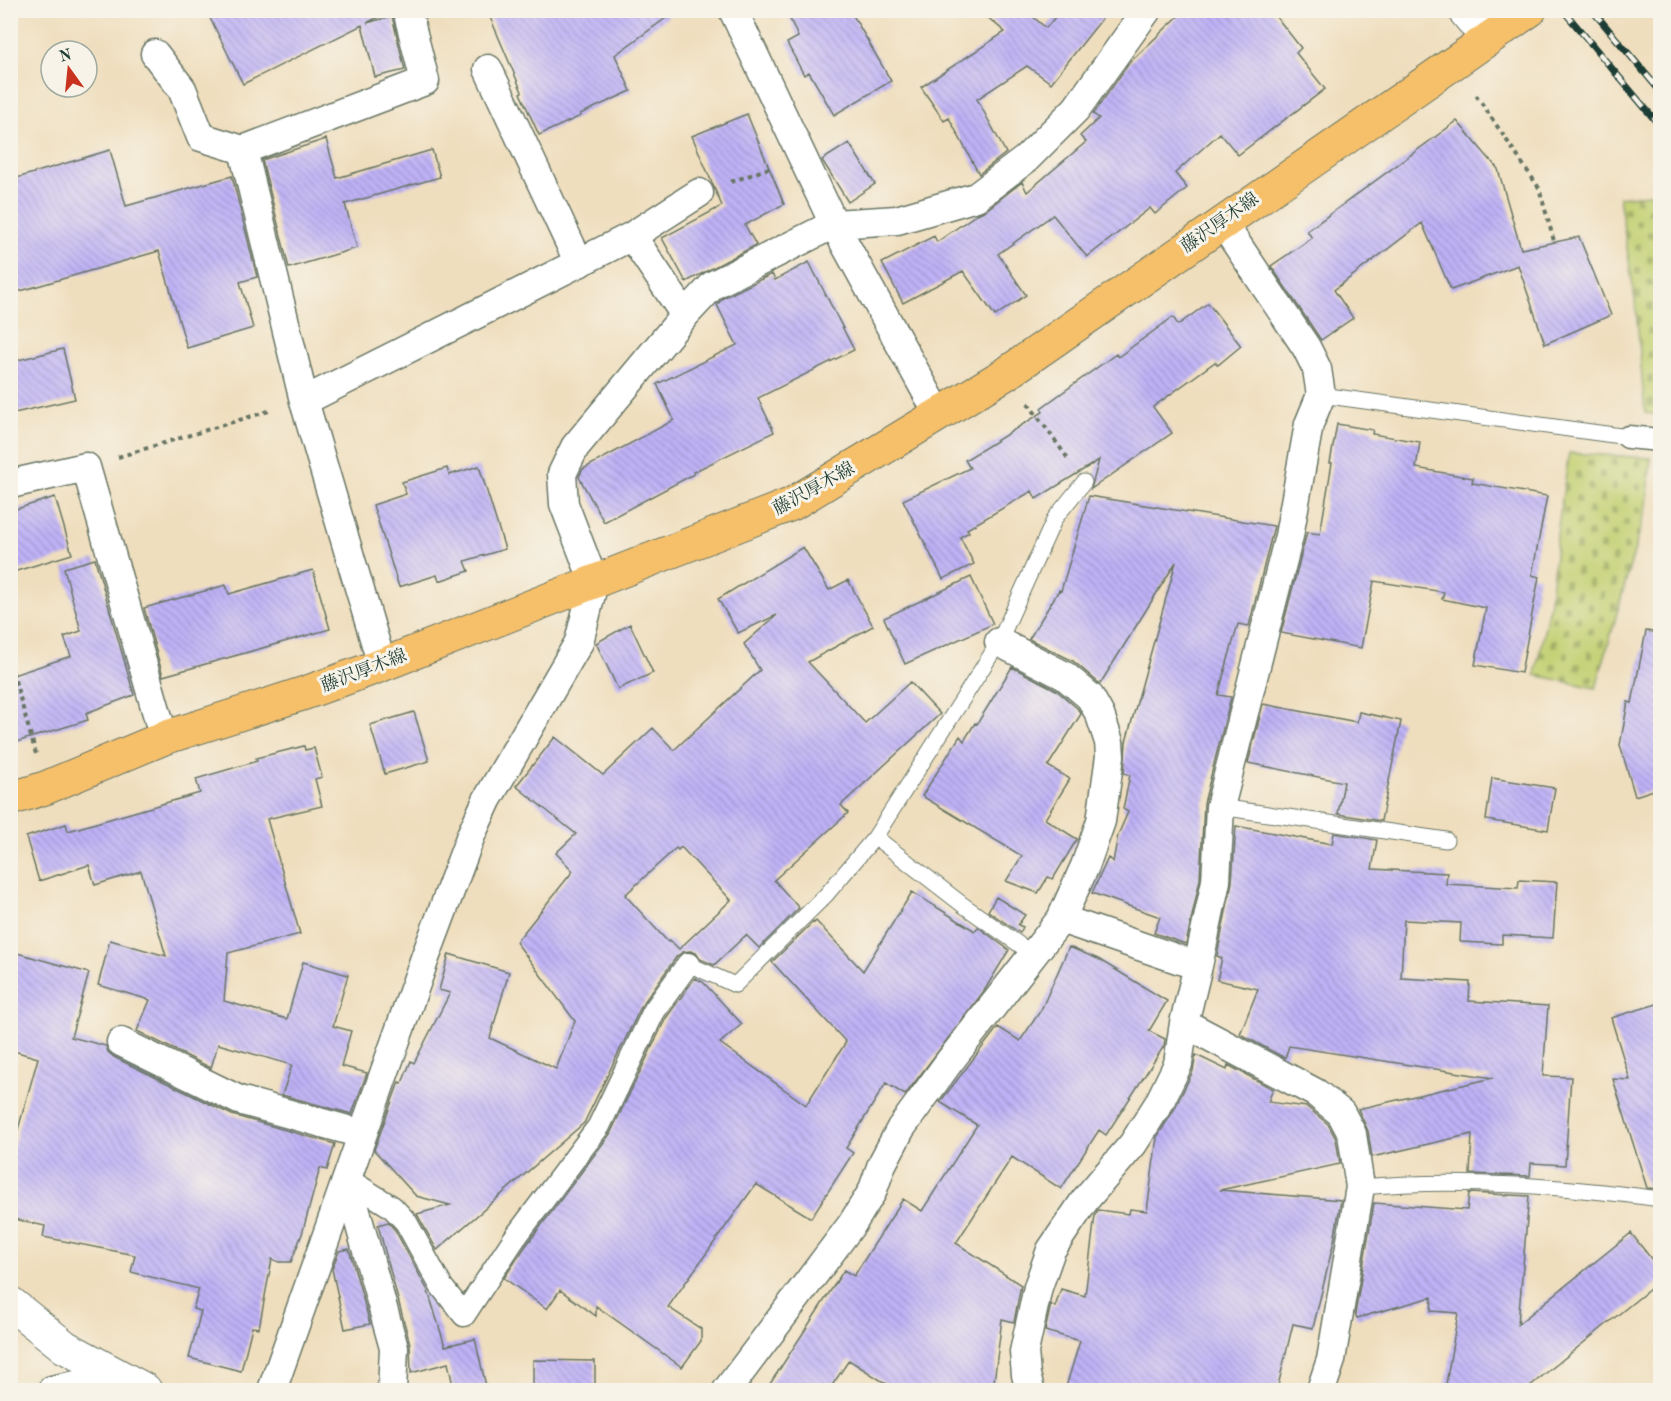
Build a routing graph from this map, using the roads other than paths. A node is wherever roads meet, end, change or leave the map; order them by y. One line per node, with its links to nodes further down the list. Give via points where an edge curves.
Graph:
1 (407, 10): 9 (street, via 425,81)
2 (733, 10): 12 (street)
3 (1147, 10): 12 (street, via 1076,110 1026,159 976,197 897,220)
4 (1464, 10): 6 (street)
5 (1530, 11): 6 (main road, 藤沢厚木線)
6 (1488, 39): 11 (main road, 藤沢厚木線)
7 (154, 54): 9 (street, via 182,89 201,136)
8 (488, 69): 14 (street)
9 (243, 150): 17 (street)
10 (699, 193): 13 (street)
11 (1222, 222): 16 (street, via 1306,347 1317,369); 18 (main road, 藤沢厚木線, via 1007,373)
12 (834, 224): 15 (street, via 713,285); 18 (street)
13 (632, 236): 14 (street); 15 (street)
14 (579, 263): 17 (street)
15 (685, 315): 23 (street, via 575,447 562,474 564,504)
16 (1321, 395): 19 (lane); 28 (street, via 1309,424 1289,536)
17 (304, 400): 25 (street)
18 (939, 415): 23 (main road, 藤沢厚木線, via 792,504)
19 (1628, 437): 20 (street)
20 (1660, 440)
21 (1084, 482): 24 (lane, via 1055,518)
22 (10, 484): 26 (street, via 86,467)
23 (594, 582): 25 (main road, 藤沢厚木線); 37 (street, via 579,642 487,800 471,835)
24 (999, 642): 29 (lane); 31 (street, via 1065,676 1090,697 1109,742 1101,821)
25 (382, 665): 26 (main road, 藤沢厚木線)
26 (164, 738): 27 (main road, 藤沢厚木線)
27 (10, 799)
28 (1220, 807): 30 (lane); 34 (street, via 1216,880)
29 (874, 837): 32 (lane); 33 (lane, via 826,895 735,985)
30 (1446, 840)
31 (1061, 919): 32 (street); 34 (street)
32 (1034, 955): 46 (street, via 901,1128 872,1192 852,1224)
33 (688, 964): 38 (street, via 654,1011 599,1126 514,1239 464,1315 441,1286 406,1222 392,1207)
34 (1198, 966): 35 (street)
35 (1184, 1023): 39 (street, via 1316,1093 1341,1113 1352,1134); 47 (street, via 1178,1064 1159,1103 1133,1144 1085,1200 1051,1250 1038,1287 1024,1352)
36 (121, 1042): 37 (street, via 239,1100)
37 (362, 1134): 38 (street)
38 (347, 1179): 44 (street); 45 (street, via 392,1338)
39 (1360, 1187): 40 (lane, via 1513,1184); 48 (street, via 1331,1360)
40 (1660, 1199)
41 (10, 1303): 42 (street, via 65,1347)
42 (132, 1383): 43 (street)
43 (52, 1390)
44 (272, 1390)
45 (392, 1390)
46 (727, 1390)
47 (1030, 1390)
48 (1321, 1390)

